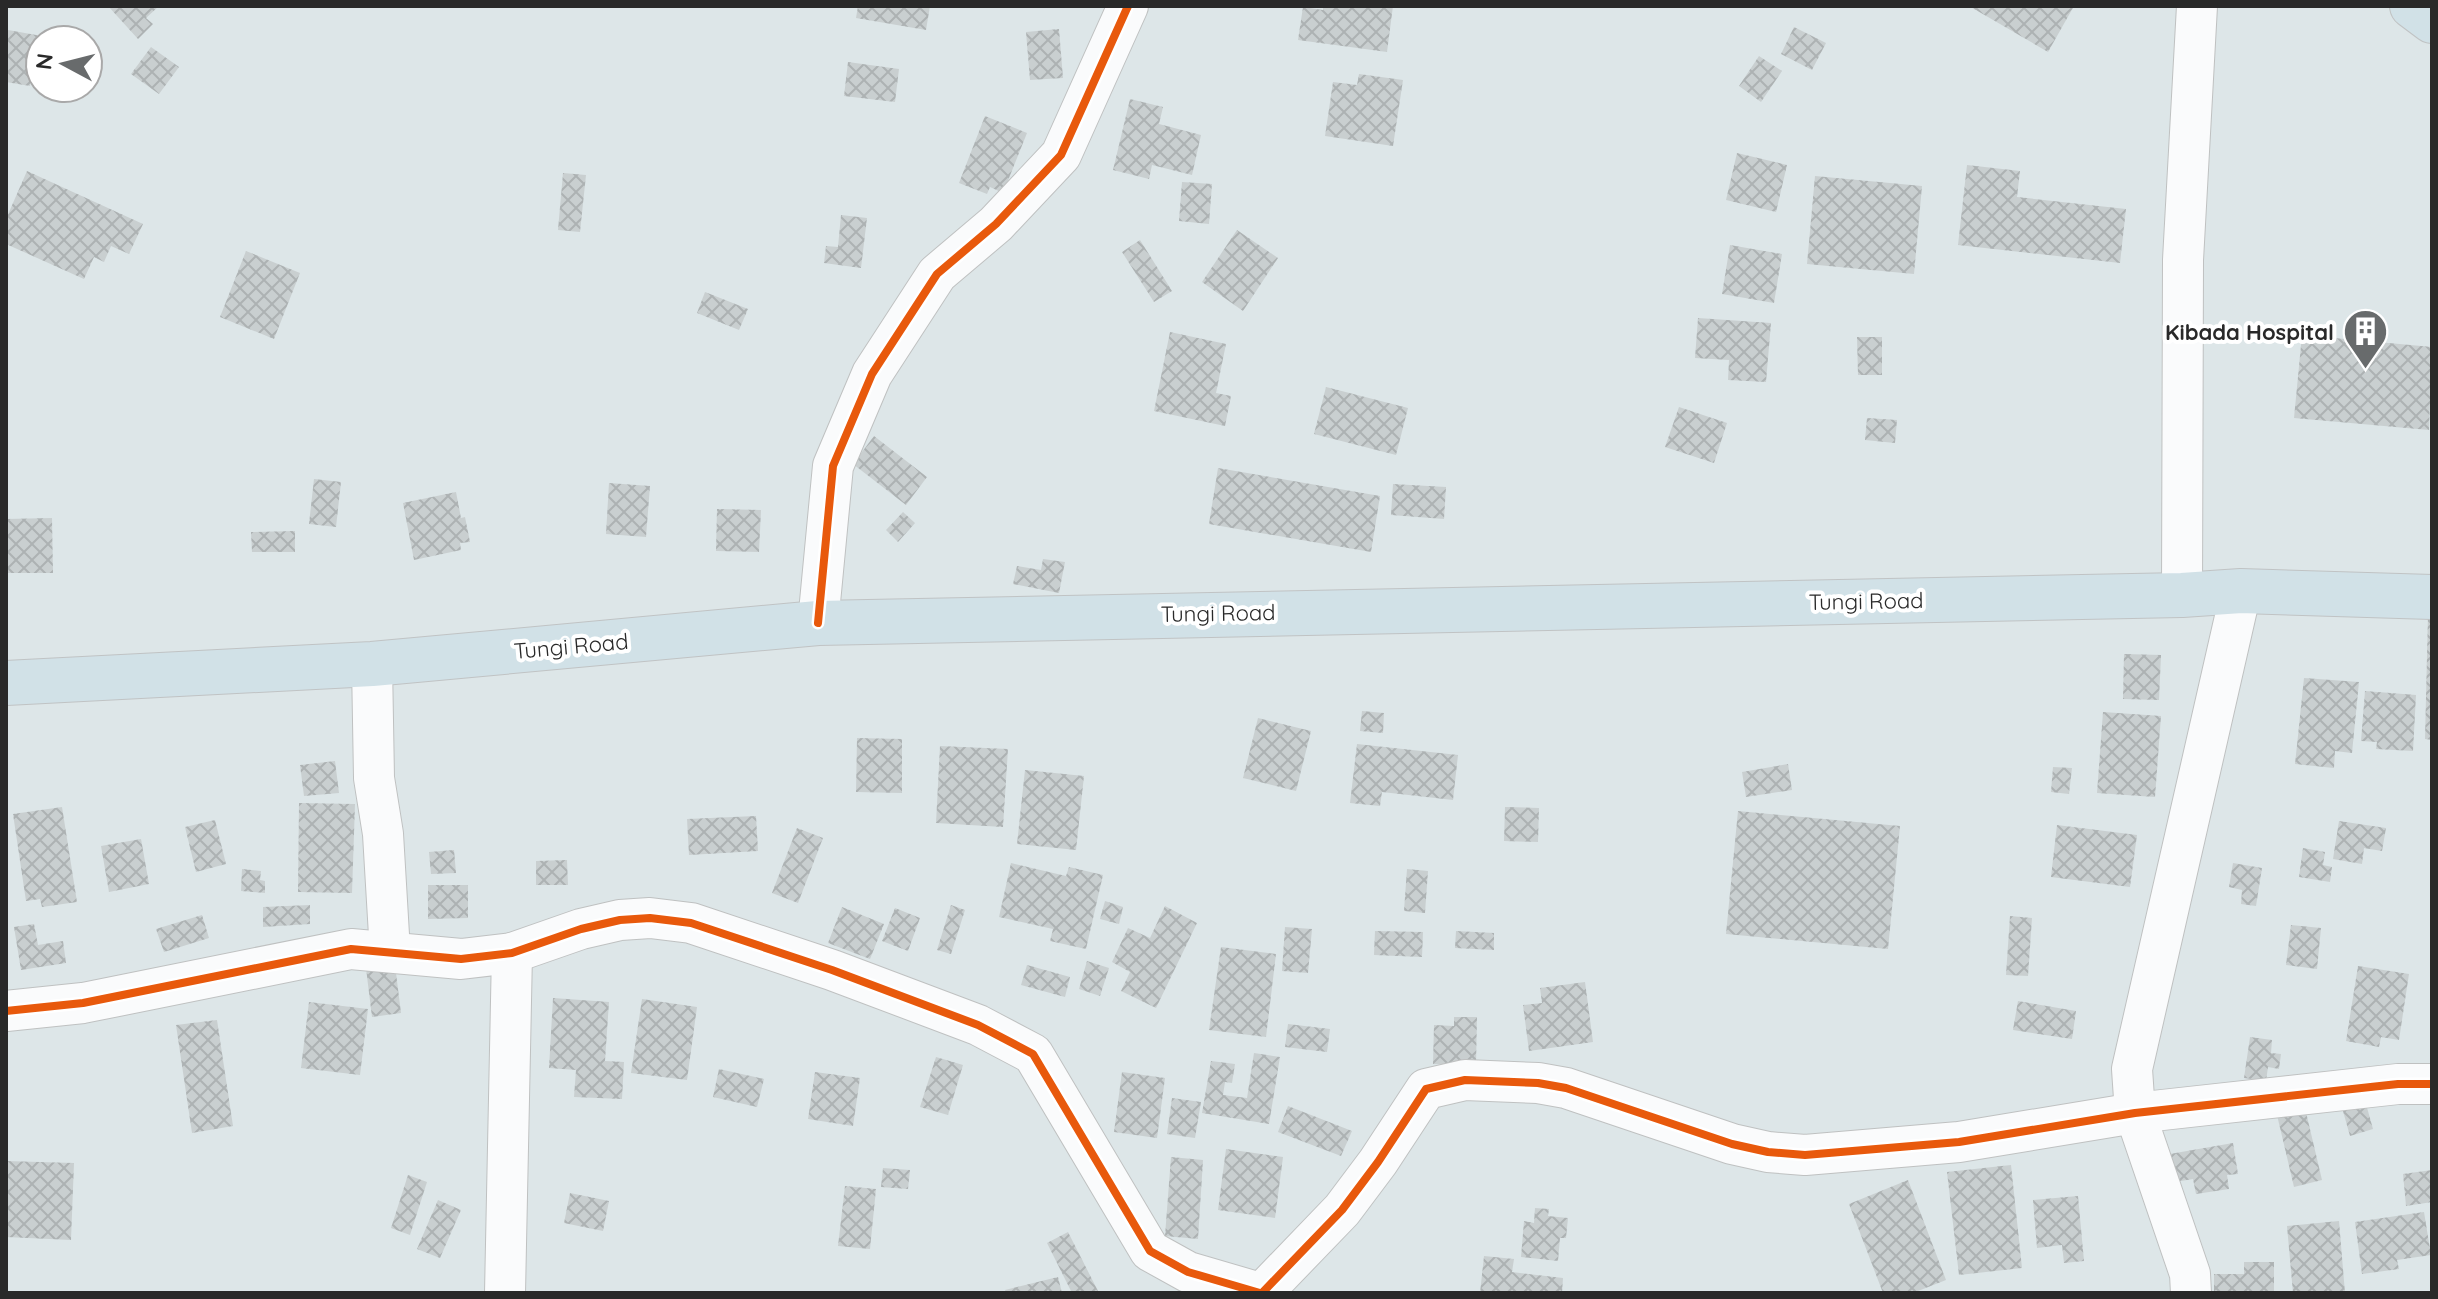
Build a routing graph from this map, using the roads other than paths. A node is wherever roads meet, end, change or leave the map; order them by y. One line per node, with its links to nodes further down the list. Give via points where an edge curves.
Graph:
1 (1128, 6): 8 (street, via 1061,155 996,224 937,274 872,374 833,466)
2 (2197, 6): 6 (street, via 2183,260)
3 (2412, 6): 4 (main road)
4 (2432, 21)
5 (2241, 591): 6 (main road, Tungi Road); 7 (main road, Tungi Road); 15 (street, via 2136,1043)
6 (2182, 595): 8 (main road, Tungi Road)
7 (2432, 597)
8 (818, 623): 9 (main road, Tungi Road)
9 (372, 664): 10 (main road, Tungi Road); 11 (street, via 374,778)
10 (6, 683)
11 (390, 952): 12 (street, via 461,959); 13 (street, via 351,949 83,1003)
12 (512, 953): 16 (street, via 620,920 691,923 978,1025 1033,1054); 17 (street)
13 (6, 1011)
14 (2432, 1084): 15 (street)
15 (2135, 1113): 19 (street, via 1959,1142 1805,1155 1732,1144 1566,1088 1465,1080 1426,1089 1342,1210); 20 (street, via 2190,1274)
16 (1150, 1251): 18 (street); 19 (street, via 1188,1272)
17 (505, 1293)
18 (1165, 1293)
19 (1261, 1293)
20 (2191, 1293)

